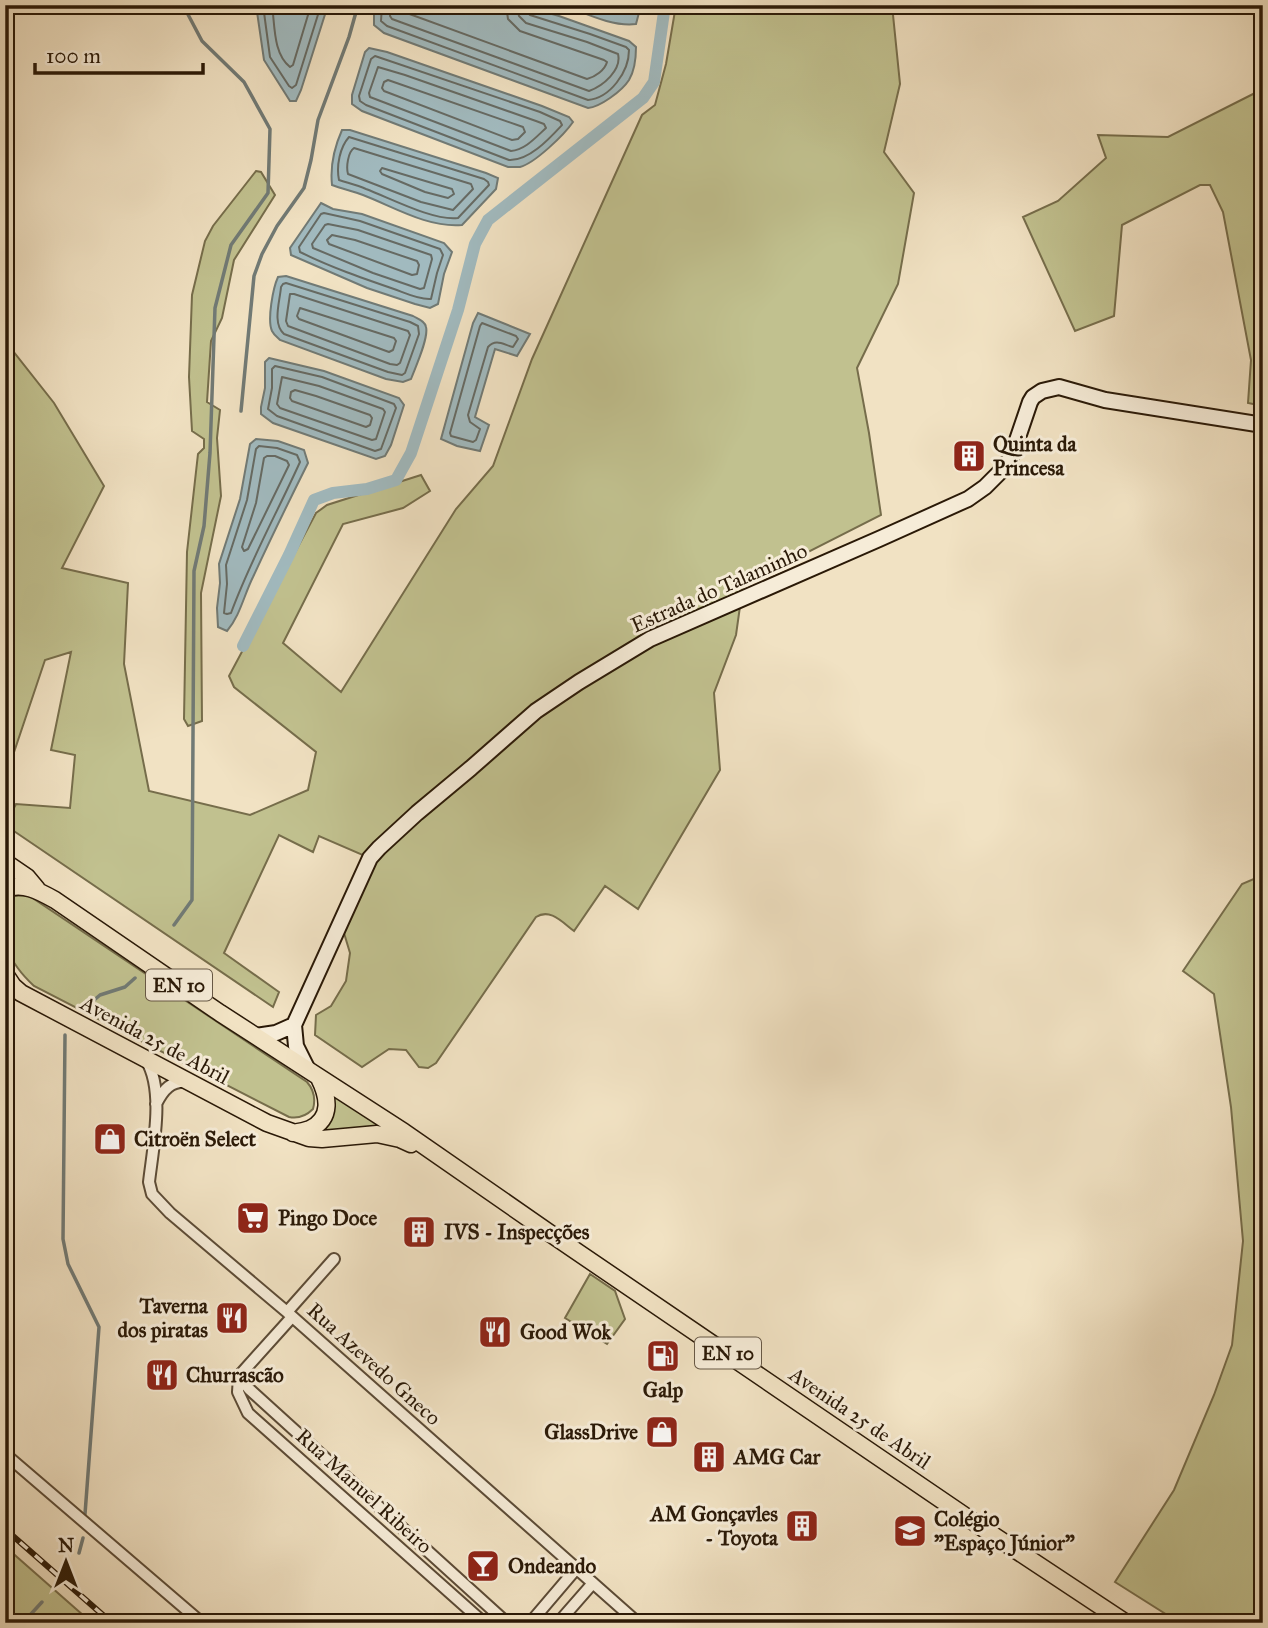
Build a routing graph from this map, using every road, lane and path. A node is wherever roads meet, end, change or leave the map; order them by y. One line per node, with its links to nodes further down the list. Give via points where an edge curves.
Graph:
1 (1263, 425): 6 (main road, Estrada do Talaminho, via 1105,400 1059,387 1042,391 1030,402 1005,467 968,499 650,639 536,711 370,858)
2 (5, 862): 4 (main road, Avenida 25 de Abril / EN 10)
3 (5, 889): 4 (main road, Avenida 25 de Abril / EN 10, via 21,886)
4 (39, 891): 7 (main road, Avenida 25 de Abril / EN 10)
5 (5, 974): 8 (main road, Avenida 25 de Abril / EN 10, via 21,993)
6 (294, 1025): 7 (main road); 9 (main road, via 296,1046)
7 (256, 1036): 9 (main road, Avenida 25 de Abril / EN 10)
8 (145, 1058): 10 (main road, Avenida 25 de Abril / EN 10); 11 (street, Rua Azevedo Gneco, via 154,1075)
9 (313, 1074): 12 (main road, via 326,1091 325,1114 310,1128); 13 (main road, Avenida 25 de Abril / EN 10)
10 (190, 1082): 11 (street, via 170,1085); 12 (main road, Avenida 25 de Abril / EN 10)
11 (156, 1104): 15 (street, Rua Azevedo Gneco, via 149,1182 152,1194)
12 (293, 1133): 13 (main road, Avenida 25 de Abril / EN 10, via 322,1139 377,1133)
13 (432, 1153): 26 (main road, Avenida 25 de Abril / EN 10)
14 (334, 1259): 15 (street)
15 (289, 1315): 16 (street); 18 (street, Rua Azevedo Gneco)
16 (239, 1376): 21 (street, Rua Manuel Ribeiro, via 238,1392 248,1413); 22 (street)
17 (5, 1454): 20 (street)
18 (576, 1569): 19 (street, Rua Azevedo Gneco); 23 (street)
19 (593, 1583): 24 (street); 25 (street, Rua Azevedo Gneco)
20 (202, 1623)
21 (484, 1623)
22 (507, 1623)
23 (530, 1623)
24 (558, 1623)
25 (638, 1623)
26 (1126, 1623)

